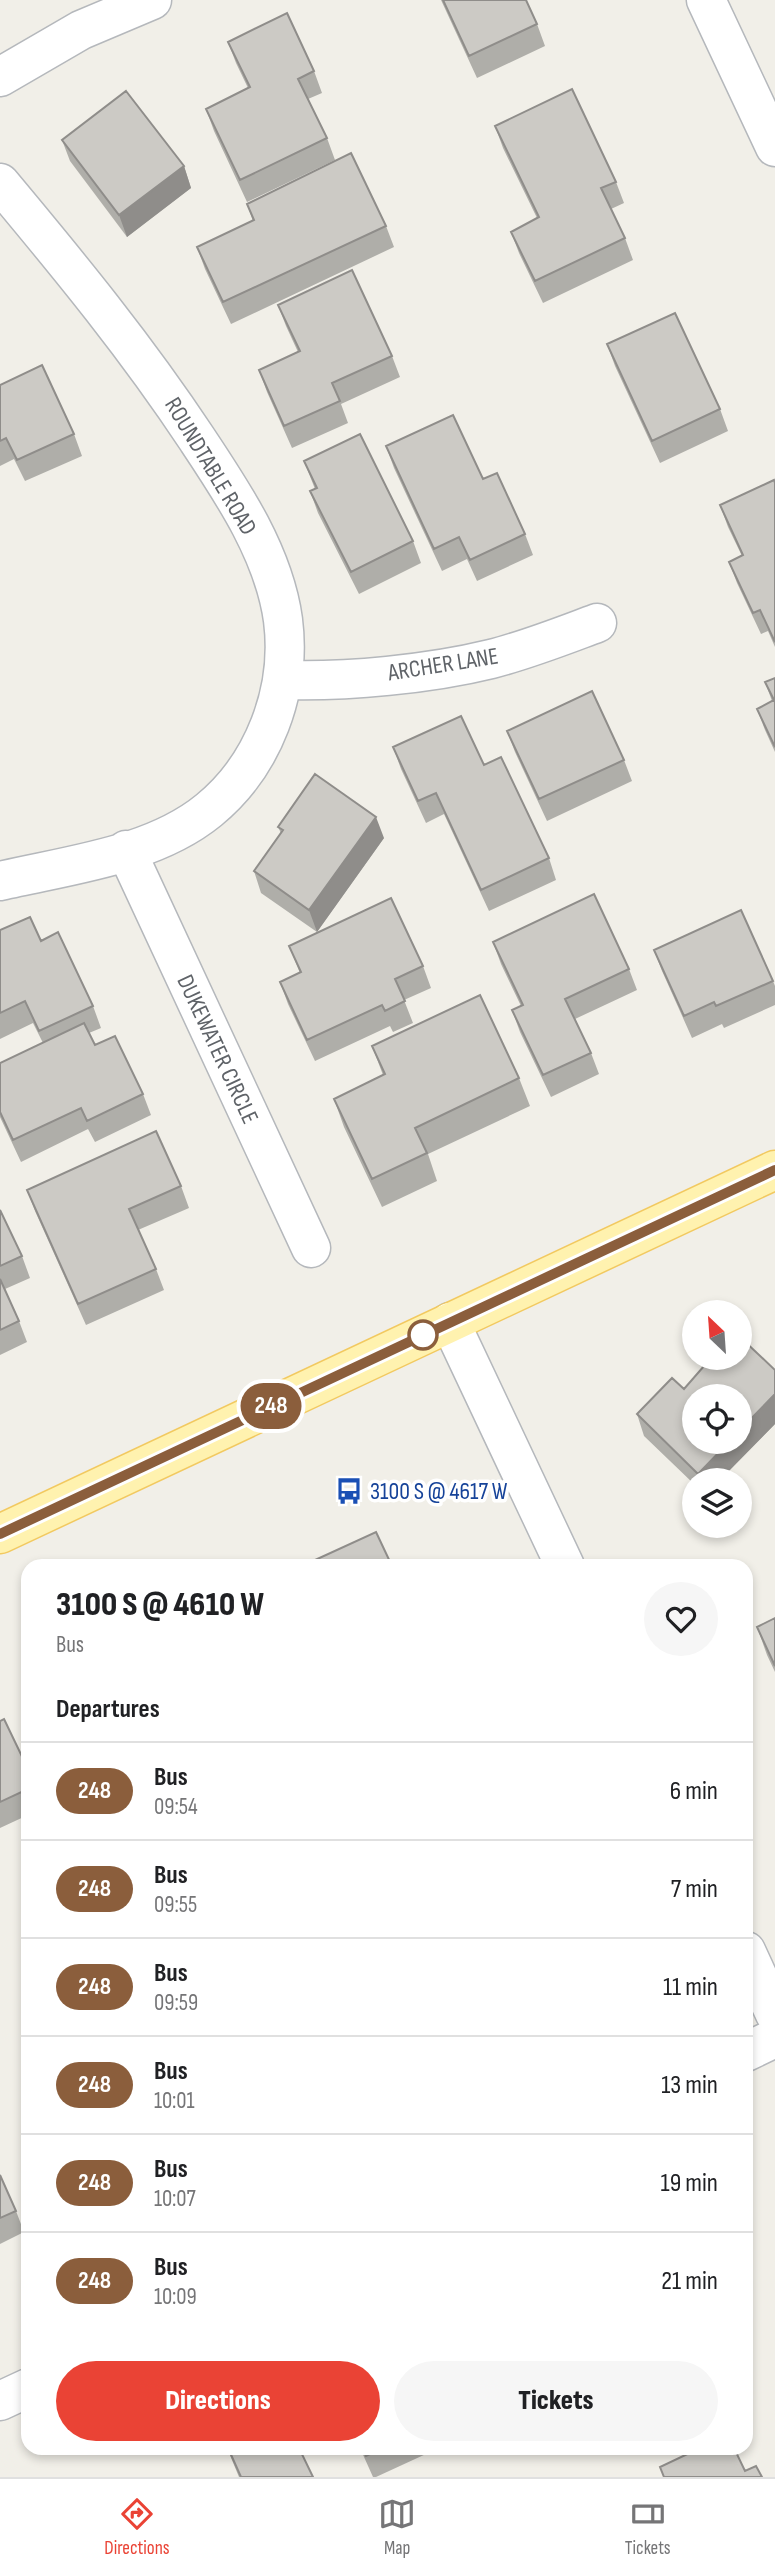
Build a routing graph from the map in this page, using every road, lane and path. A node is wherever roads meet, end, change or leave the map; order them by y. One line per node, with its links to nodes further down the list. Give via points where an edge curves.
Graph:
1 (152, 0): 3 (street, via 81,30)
2 (706, 0): 4 (street)
3 (0, 78)
4 (775, 147)
5 (0, 183): 7 (street, ROUNDTABLE ROAD, via 145,361 242,509 262,551 283,620)
6 (597, 623): 7 (street, ARCHER LANE, via 531,647 457,665 315,681)
7 (283, 680): 8 (street, ROUNDTABLE ROAD, via 269,729 253,762 231,789 183,827)
8 (126, 850): 9 (street, ROUNDTABLE ROAD); 11 (street, DUKEWATER CIRCLE)
9 (0, 881)
10 (775, 1170): 12 (main road)
11 (311, 1248)
12 (450, 1322): 13 (main road); 14 (street)
13 (0, 1534)
14 (562, 1559)
15 (753, 1966): 16 (street)
16 (775, 2014)
17 (775, 2038): 18 (street)
18 (753, 2049)
19 (21, 2391): 20 (street)
20 (0, 2401)

